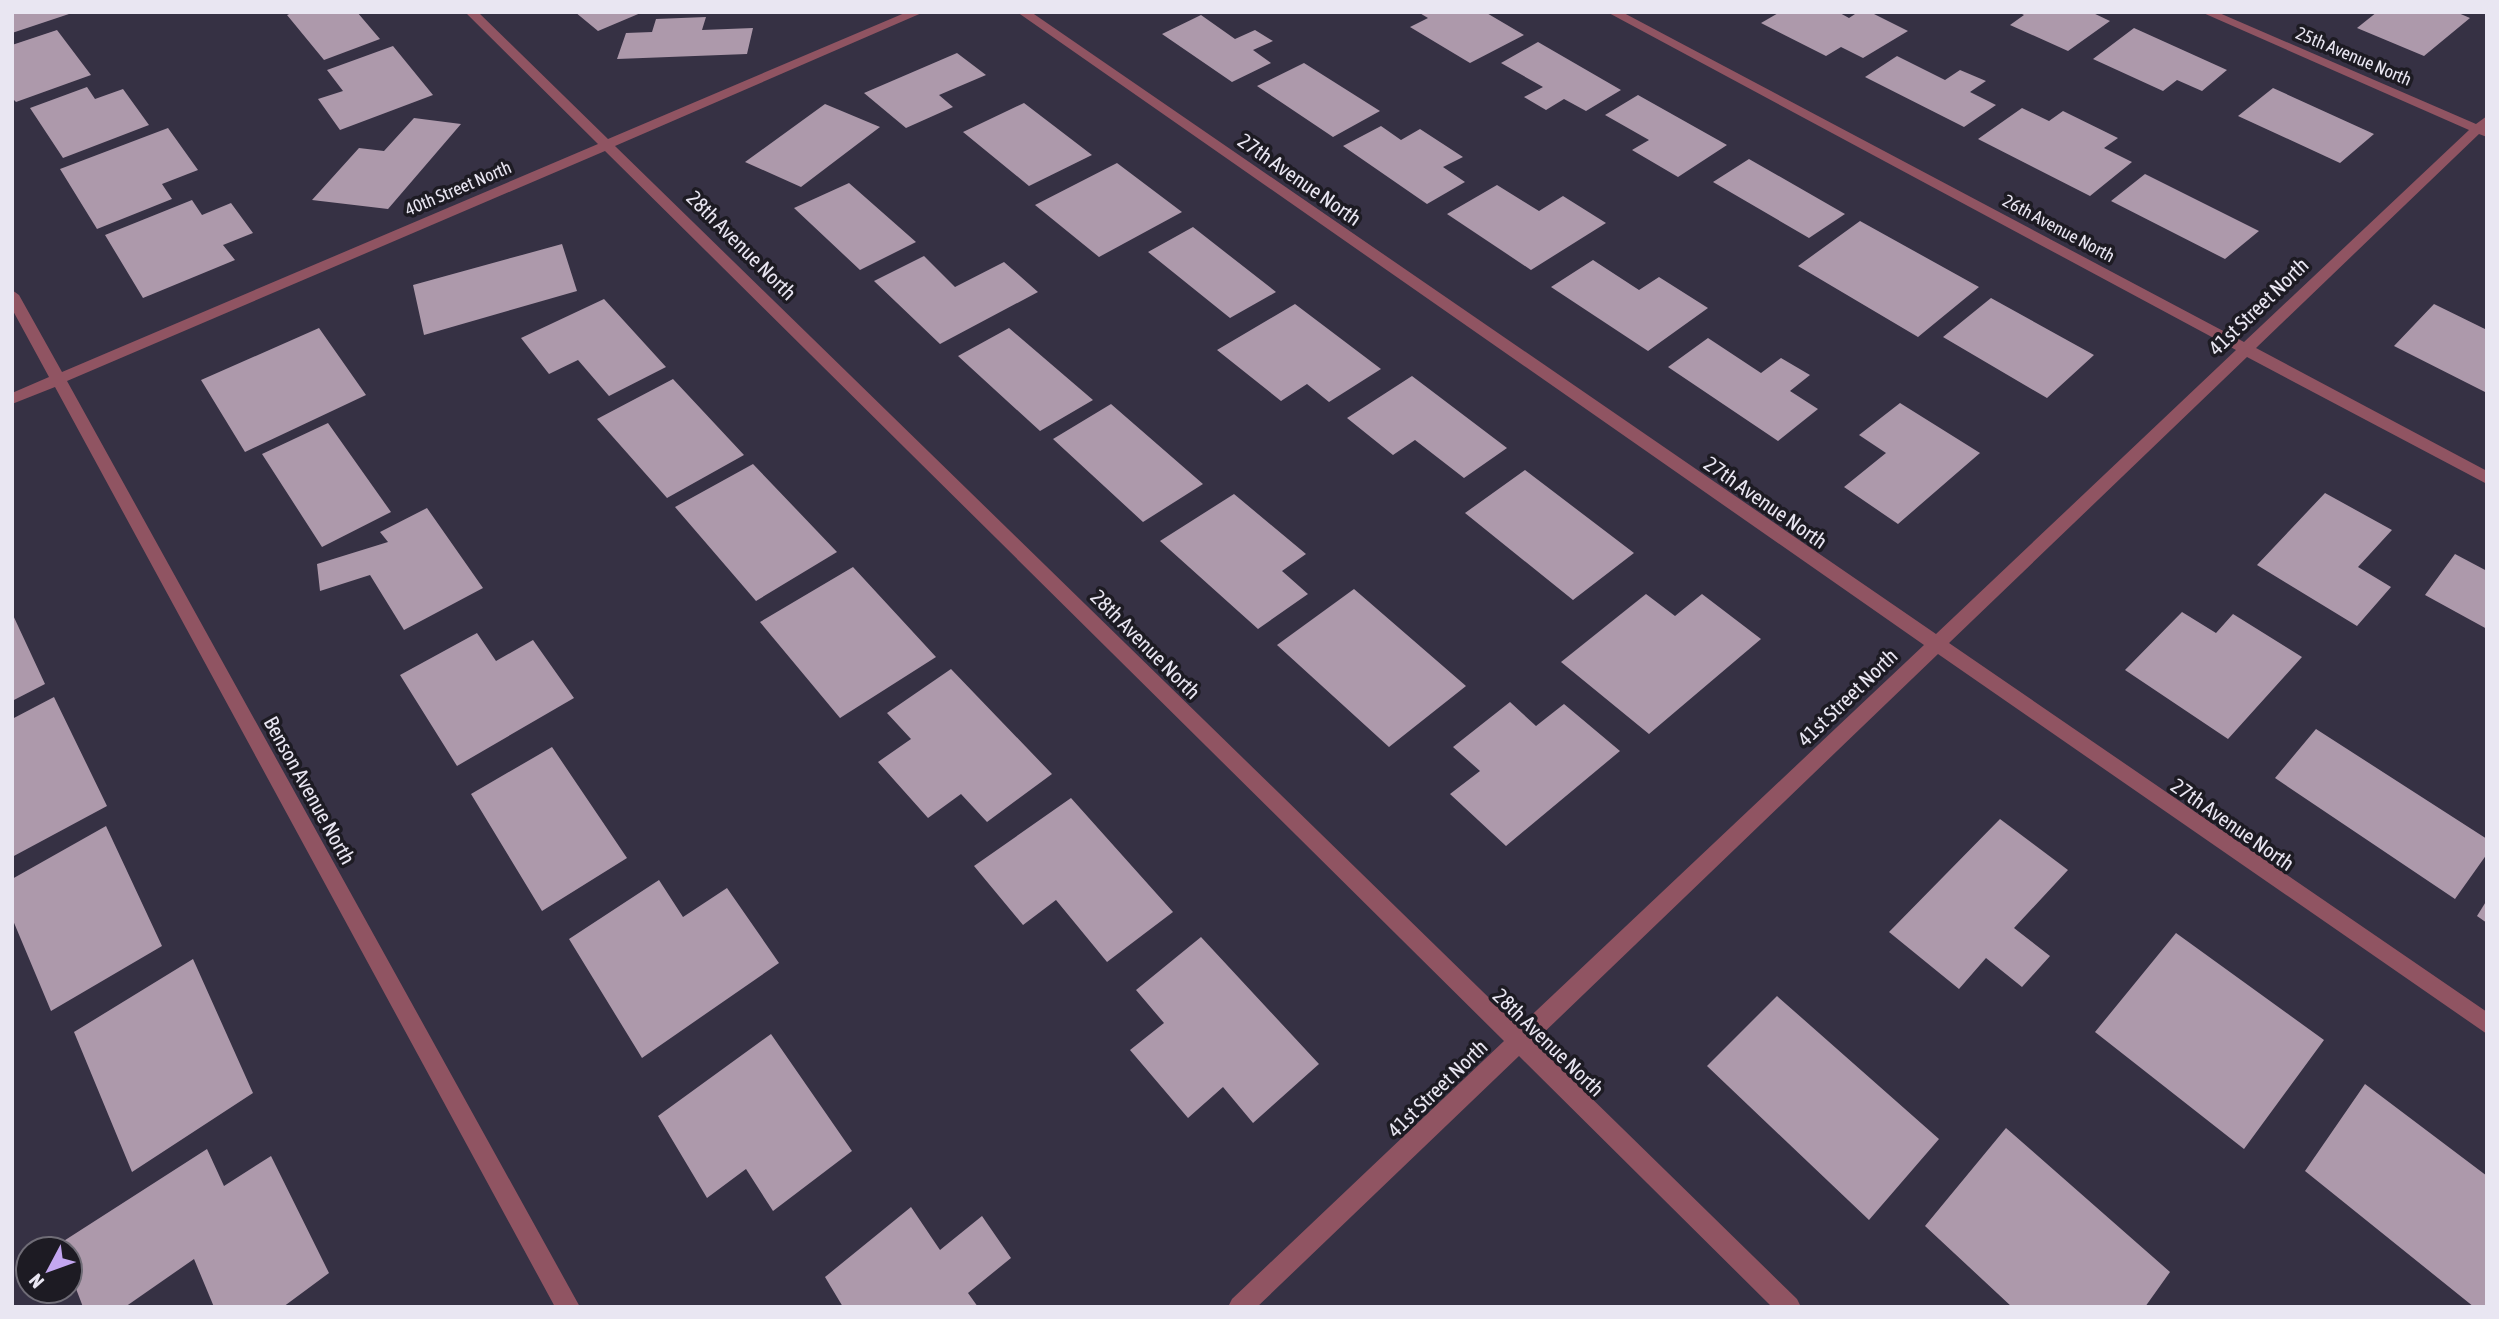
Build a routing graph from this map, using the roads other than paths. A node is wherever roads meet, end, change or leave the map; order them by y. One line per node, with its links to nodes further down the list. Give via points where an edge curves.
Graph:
1 (471, 12): 7 (street, 28th Avenue North)
2 (918, 12): 7 (street, 40th Street North)
3 (1023, 12): 13 (street, 27th Avenue North)
4 (1613, 12): 9 (street, 26th Avenue North)
5 (2207, 12): 6 (street, 25th Avenue North)
6 (2484, 127): 9 (street, 41st Street North)
7 (608, 145): 10 (street, 40th Street North); 15 (street, 28th Avenue North)
8 (12, 295): 10 (street, Benson Avenue North)
9 (2245, 350): 12 (street, 26th Avenue North); 13 (street, 41st Street North)
10 (58, 379): 11 (street, 40th Street North); 16 (street, Benson Avenue North)
11 (12, 400)
12 (2487, 478)
13 (1935, 644): 14 (street, 27th Avenue North); 15 (street, 41st Street North)
14 (2487, 1024)
15 (1518, 1043): 17 (street, 41st Street North); 18 (street, 28th Avenue North)
16 (568, 1307)
17 (1240, 1307)
18 (1789, 1307)

